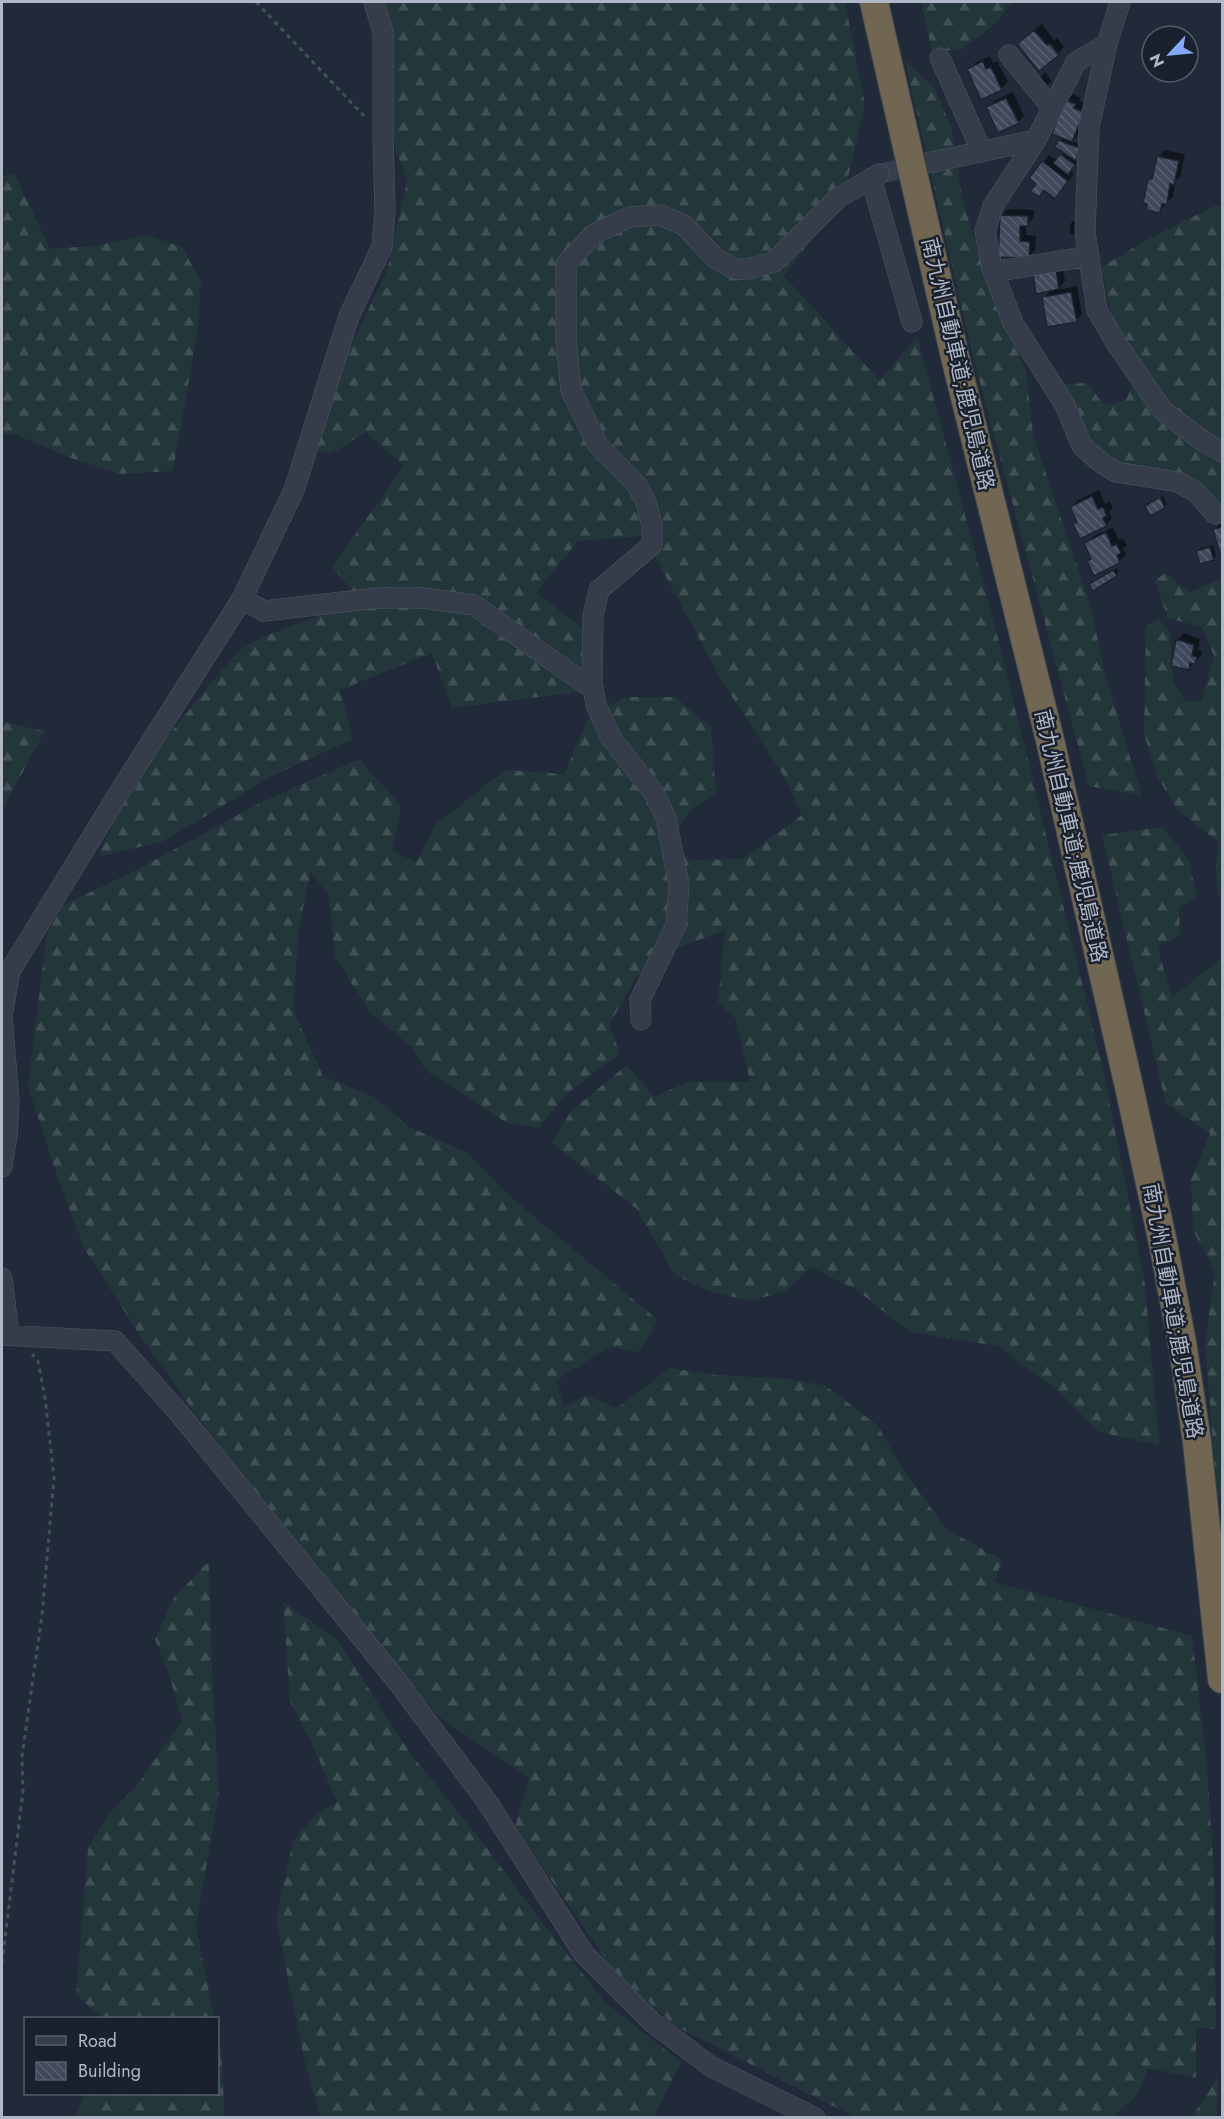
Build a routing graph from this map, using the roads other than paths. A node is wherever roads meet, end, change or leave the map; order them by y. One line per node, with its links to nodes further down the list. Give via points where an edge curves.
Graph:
1 (374, 2): 16 (street, via 383,32 386,211 382,247 349,316 294,490)
2 (874, 2): 23 (highway, 南九州自動車道;鹿児島道路, via 1130,1091 1183,1348)
3 (1120, 2): 4 (street)
4 (1107, 44): 7 (street, via 1076,62); 11 (street, via 1089,127 1085,232)
5 (1009, 55): 7 (street)
6 (940, 58): 9 (street)
7 (1052, 108): 8 (street)
8 (1036, 140): 9 (street); 12 (street, via 993,206 985,231)
9 (982, 152): 10 (street)
10 (923, 164)
11 (1089, 256): 12 (street); 14 (street, via 1097,310 1116,343 1163,411)
12 (993, 272): 15 (street, via 1013,323 1065,405 1082,446 1116,472 1178,482 1196,492)
13 (912, 322): 17 (street, via 875,176 838,198 774,262 735,269 715,258 684,225 660,215 630,217 594,234 566,264 566,341 571,390 598,445 636,484 652,525 652,545 599,590 593,616)
14 (1222, 453)
15 (1215, 514)
16 (242, 599): 17 (street, via 264,611 377,598 422,598 474,605 587,685); 18 (street, via 10,971)
17 (592, 681): 19 (street, via 596,705 611,738 654,793 666,818 679,885 676,925 640,1000)
18 (2, 1015): 20 (street, via 9,1102)
19 (641, 1020)
20 (2, 1167)
21 (2, 1278): 22 (street)
22 (8, 1335): 24 (street, via 115,1341 179,1413 393,1676 488,1803 584,1954 652,2022 710,2066)
23 (1222, 1679)
24 (815, 2118)

